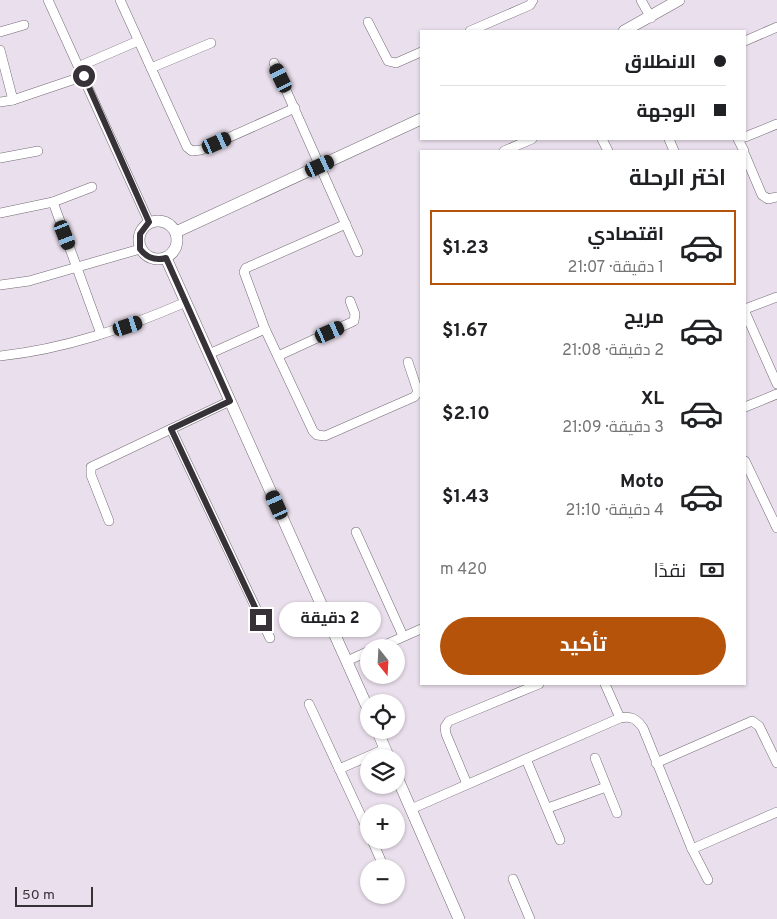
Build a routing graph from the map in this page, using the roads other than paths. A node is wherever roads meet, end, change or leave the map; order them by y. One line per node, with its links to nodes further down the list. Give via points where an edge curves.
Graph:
1 (48, 0): 19 (street)
2 (120, 0): 13 (street)
3 (533, 0): 10 (street, via 530,5)
4 (641, 0): 6 (street)
5 (679, 0): 6 (main road)
6 (651, 18): 11 (main road)
7 (368, 22): 17 (street, via 388,61 396,63)
8 (24, 25): 12 (street)
9 (777, 27): 14 (street)
10 (472, 30)
11 (626, 30)
12 (0, 32)
13 (138, 41): 19 (street); 20 (street)
14 (746, 41)
15 (212, 43): 20 (street)
16 (0, 50): 22 (street)
17 (420, 52)
18 (274, 63): 24 (street)
19 (80, 66): 21 (street)
20 (151, 68): 24 (street, via 192,151 201,150)
21 (84, 76): 22 (street); 38 (street)
22 (13, 100): 23 (street)
23 (0, 102)
24 (295, 108): 33 (street)
25 (420, 119): 33 (main road)
26 (777, 124): 27 (street)
27 (746, 137)
28 (530, 140): 29 (street)
29 (506, 150)
30 (38, 151): 31 (street)
31 (0, 158)
32 (746, 158): 35 (street, via 762,195 768,199)
33 (320, 166): 39 (street); 40 (main road)
34 (92, 187): 36 (street)
35 (777, 197)
36 (53, 202): 37 (street); 44 (street)
37 (0, 213)
38 (149, 222): 40 (main road, via 168,223); 41 (main road, via 140,234)
39 (346, 224): 42 (street); 51 (street, via 246,268 244,277)
40 (176, 232): 43 (main road, via 175,250)
41 (140, 249): 43 (main road, via 148,257); 44 (street)
42 (358, 252)
43 (166, 258): 48 (main road)
44 (77, 268): 45 (street); 52 (street)
45 (0, 285)
46 (777, 297): 49 (street)
47 (350, 301): 55 (street, via 354,321)
48 (186, 302): 52 (street, via 141,322); 54 (main road)
49 (746, 310)
50 (746, 312): 57 (street)
51 (266, 329): 54 (street); 55 (street)
52 (101, 334): 53 (street, via 32,352)
53 (0, 354)
54 (209, 354): 59 (main road)
55 (278, 356): 56 (street, via 313,431 320,437 414,397 418,392 417,385)
56 (408, 362)
57 (777, 384)
58 (777, 394): 60 (street)
59 (230, 401): 61 (street); 71 (main road)
60 (746, 407)
61 (171, 429): 63 (street, via 91,467 91,475); 68 (street)
62 (747, 471): 64 (street)
63 (109, 521)
64 (777, 528)
65 (356, 532): 67 (street)
66 (420, 629): 67 (street)
67 (404, 636): 69 (street)
68 (270, 638)
69 (398, 639)
70 (360, 655): 71 (street)
71 (347, 661): 74 (main road)
72 (536, 685): 83 (street, via 449,721 445,727 446,734)
73 (605, 685): 76 (street)
74 (362, 694)
75 (309, 704): 82 (street)
76 (620, 718): 78 (street); 80 (street, via 637,720)
77 (596, 758): 84 (street)
78 (526, 759): 83 (street); 86 (street)
79 (360, 762): 82 (street)
80 (656, 763): 81 (street, via 752,721 759,726); 92 (street)
81 (777, 763)
82 (339, 769): 90 (street)
83 (467, 784): 87 (street)
84 (606, 787): 86 (street); 89 (street)
85 (404, 794): 87 (main road)
86 (548, 808): 91 (street)
87 (411, 809): 95 (main road)
88 (777, 812): 92 (street)
89 (616, 813)
90 (360, 814)
91 (560, 840)
92 (692, 849): 94 (street)
93 (513, 879): 96 (street)
94 (708, 880)
95 (459, 919)
96 (530, 919)

